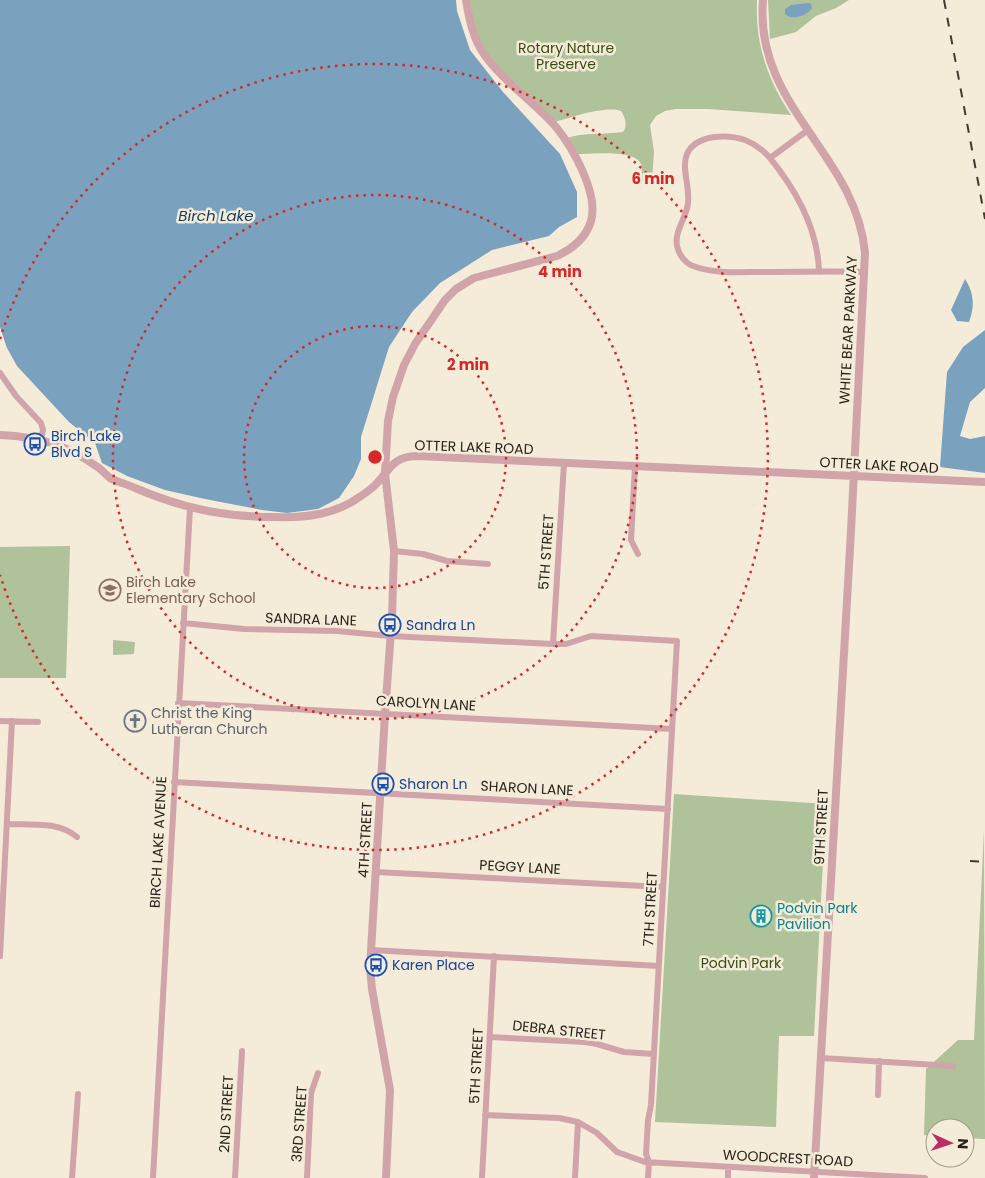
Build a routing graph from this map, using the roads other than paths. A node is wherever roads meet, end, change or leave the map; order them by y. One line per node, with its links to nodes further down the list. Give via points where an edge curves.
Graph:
1 (466, 0): 12 (street, 4TH STREET, via 472,29 482,52 555,127 571,148 590,196 591,221 584,235 568,251 474,278 445,300 404,365 388,421)
2 (763, 0): 3 (street, WHITE BEAR PARKWAY, via 763,32 770,63 782,90)
3 (808, 130): 4 (street); 6 (street, WHITE BEAR PARKWAY, via 855,207 864,242)
4 (770, 158): 5 (street, via 807,215 815,241); 5 (street, via 750,142 734,137 708,139 691,147 685,160 689,196 677,236 679,252 692,265 717,270)
5 (818, 272): 6 (street)
6 (865, 272): 13 (street, WHITE BEAR PARKWAY)
7 (0, 373): 9 (street, via 41,423)
8 (0, 435): 9 (street, OTTER LAKE ROAD)
9 (41, 439): 15 (street, OTTER LAKE ROAD, via 67,448 111,478)
10 (564, 463): 11 (street, OTTER LAKE ROAD); 12 (street, OTTER LAKE ROAD, via 417,456 391,464); 22 (street, 5TH STREET)
11 (635, 466): 13 (street, OTTER LAKE ROAD); 17 (street, via 630,540)
12 (385, 472): 15 (street, OTTER LAKE ROAD, via 378,483 361,496 337,510 320,514 272,518); 16 (street, 4TH STREET)
13 (854, 476): 14 (street, OTTER LAKE ROAD); 43 (street, 9TH STREET)
14 (985, 482)
15 (190, 508): 19 (street, BIRCH LAKE AVENUE)
16 (394, 551): 18 (street, via 447,561); 20 (street, 4TH STREET)
17 (638, 554)
18 (488, 564)
19 (183, 623): 20 (street, SANDRA LANE); 23 (street, BIRCH LAKE AVENUE)
20 (390, 636): 22 (street, SANDRA LANE); 24 (street, 4TH STREET)
21 (677, 641): 22 (street, SANDRA LANE, via 591,636 566,644); 28 (street, 7TH STREET)
22 (553, 644)
23 (178, 702): 24 (street, CAROLYN LANE); 29 (street, BIRCH LAKE AVENUE)
24 (384, 714): 28 (street, CAROLYN LANE); 30 (street, 4TH STREET)
25 (0, 721): 26 (street)
26 (12, 721): 27 (street); 32 (street)
27 (38, 722)
28 (672, 729): 31 (street, 7TH STREET)
29 (174, 782): 30 (street, SHARON LANE); 55 (street, BIRCH LAKE AVENUE)
30 (380, 793): 31 (street, SHARON LANE); 34 (street, 4TH STREET)
31 (668, 809): 35 (street, 7TH STREET)
32 (7, 824): 33 (street, via 57,826); 37 (street)
33 (77, 837)
34 (376, 872): 35 (street, PEGGY LANE); 36 (street, 4TH STREET)
35 (663, 887): 39 (street, 7TH STREET)
36 (371, 950): 38 (street); 58 (street, 4TH STREET, via 370,978 390,1090)
37 (0, 956)
38 (494, 956): 39 (street); 40 (street, 5TH STREET)
39 (659, 966): 42 (street, 7TH STREET)
40 (490, 1037): 42 (street, DEBRA STREET, via 585,1042 624,1052); 49 (street, 5TH STREET)
41 (242, 1051): 56 (street, 2ND STREET)
42 (654, 1054): 51 (street, 7TH STREET, via 646,1154)
43 (821, 1058): 44 (street); 53 (street, 9TH STREET)
44 (879, 1061): 45 (street); 48 (street)
45 (953, 1066)
46 (318, 1073): 57 (street, 3RD STREET, via 311,1092)
47 (78, 1094): 54 (street)
48 (878, 1095)
49 (485, 1115): 50 (street, via 559,1118); 59 (street, 5TH STREET)
50 (578, 1122): 51 (street, WOODCREST ROAD, via 597,1133 617,1152); 60 (street)
51 (649, 1162): 52 (street, WOODCREST ROAD); 61 (street, 7TH STREET)
52 (728, 1168): 53 (street, WOODCREST ROAD); 62 (street)
53 (814, 1175): 63 (street, WOODCREST ROAD)
54 (72, 1178)
55 (153, 1178)
56 (235, 1178)
57 (308, 1178)
58 (386, 1178)
59 (482, 1178)
60 (575, 1178)
61 (648, 1178)
62 (728, 1178)
63 (925, 1178)

